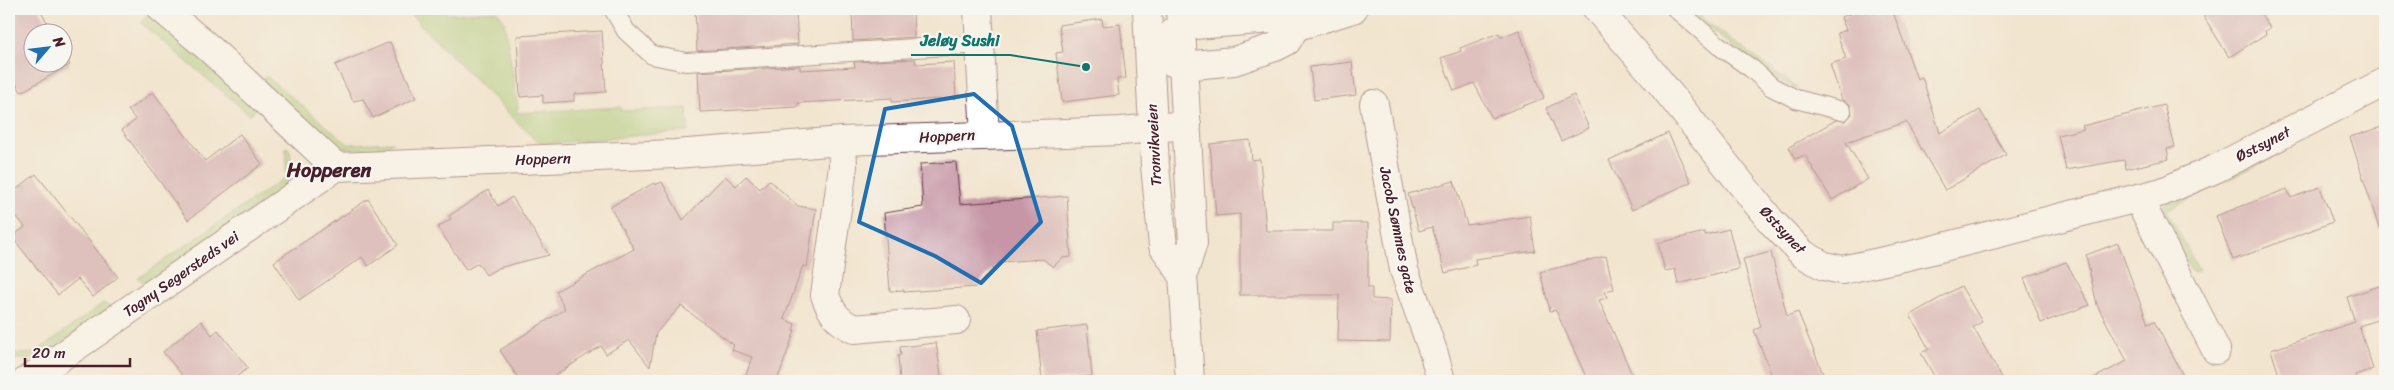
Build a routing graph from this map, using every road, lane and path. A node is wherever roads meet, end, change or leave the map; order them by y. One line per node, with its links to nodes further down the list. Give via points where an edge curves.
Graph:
1 (162, 9): 20 (street, via 210,49)
2 (613, 9): 10 (lane, via 626,31 652,55 686,62)
3 (978, 9): 10 (street, Hoppern)
4 (1147, 9): 11 (street, Tronvikveien)
5 (1353, 9): 9 (street)
6 (1597, 9): 21 (street, Østsynet, via 1771,221 1803,254 1824,266 1842,270 1859,268)
7 (1676, 9): 15 (lane, via 1772,87 1796,99)
8 (1181, 17): 9 (street, via 1272,19); 11 (street); 12 (street, Tronvikveien)
9 (1295, 27): 12 (street, via 1287,41 1250,56 1219,64)
10 (981, 44): 18 (street, Hoppern)
11 (1150, 54): 12 (street); 17 (street, Tronvikveien)
12 (1184, 66): 16 (street, Tronvikveien)
13 (2385, 82): 21 (street, Østsynet, via 2193,179)
14 (1374, 104): 27 (street, Jacob Sømmes gate, via 1404,270)
15 (1842, 111)
16 (1187, 125): 17 (street, Hoppern); 22 (street, Tronvikveien, via 1193,243)
17 (1153, 129): 18 (street, Hoppern); 22 (street, Tronvikveien, via 1163,246)
18 (985, 135): 19 (street, Hoppern)
19 (842, 141): 20 (street, Hoppern, via 675,154); 23 (street, via 843,166 825,295 831,312 854,329)
20 (336, 167): 25 (street, Togny Segersteds vei)
21 (2138, 198): 24 (street)
22 (1182, 275): 26 (street, Tronvikveien)
23 (956, 320)
24 (2216, 350)
25 (26, 381)
26 (1190, 381)
27 (1441, 381)

